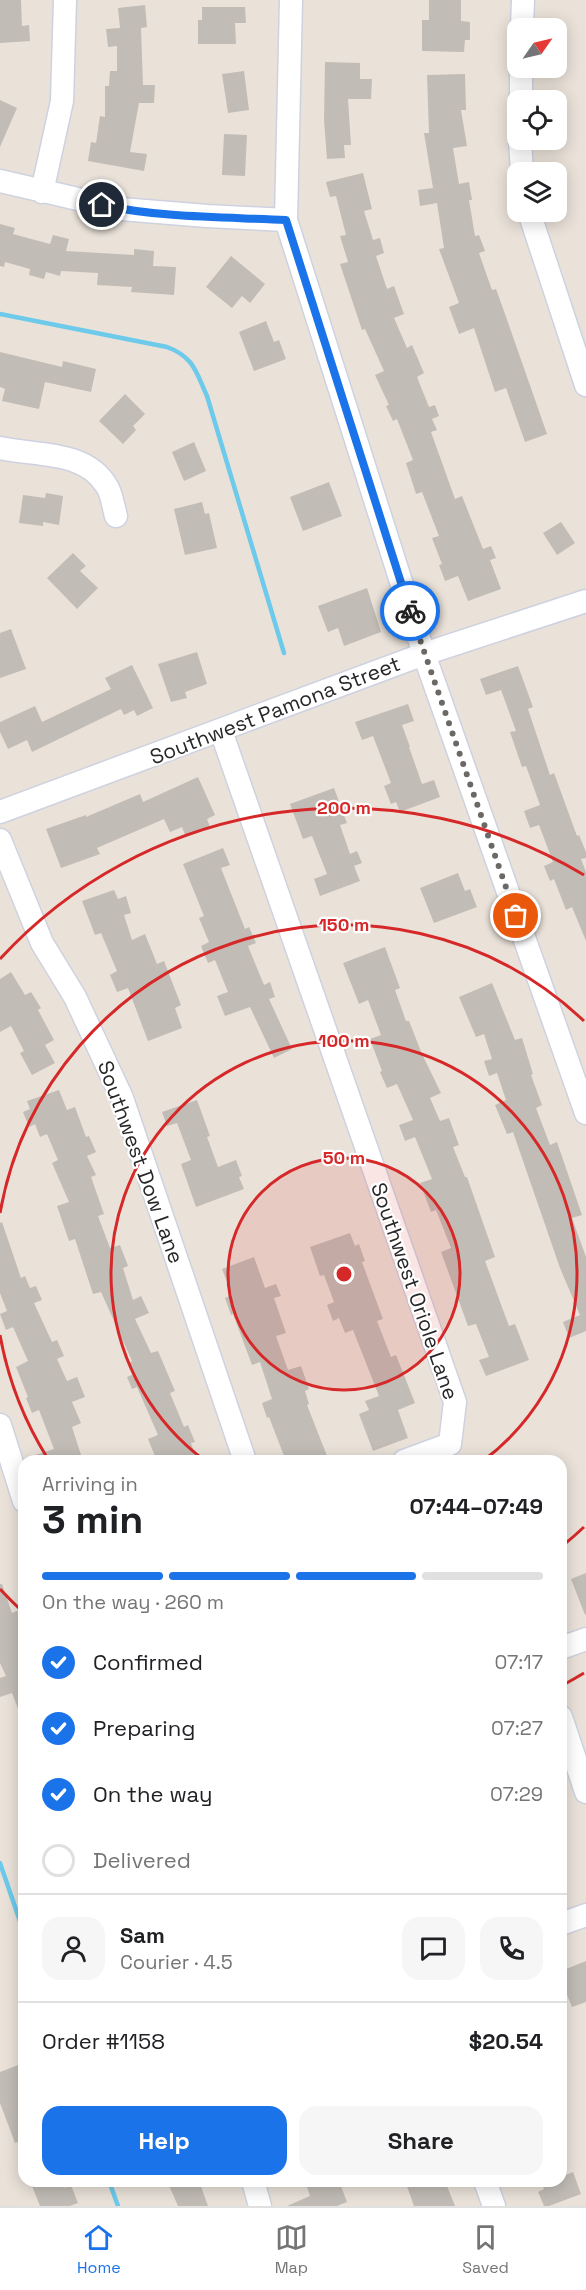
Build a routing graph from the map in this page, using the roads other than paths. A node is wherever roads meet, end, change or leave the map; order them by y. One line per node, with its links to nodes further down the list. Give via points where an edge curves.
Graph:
1 (65, 0): 6 (street, via 62,101)
2 (291, 0): 7 (street)
3 (523, 0): 4 (street)
4 (522, 18)
5 (0, 181): 6 (street)
6 (42, 192): 7 (street, via 122,209)
7 (286, 220): 13 (street)
8 (532, 222): 9 (street)
9 (586, 384)
10 (0, 448): 11 (street, via 85,464 108,486)
11 (116, 516)
12 (586, 601): 13 (street, Southwest Pamona Street)
13 (424, 654): 14 (street, Southwest Pamona Street); 17 (street)
14 (221, 731): 15 (street, Southwest Pamona Street); 20 (street, Southwest Oriole Lane, via 455,1402 450,1444)
15 (0, 812)
16 (0, 840): 19 (street, Southwest Dow Lane, via 42,943 75,997 122,1098)
17 (586, 1113)
18 (0, 1425): 21 (street)
19 (243, 1455)
20 (420, 1455)
21 (18, 1482)
22 (586, 1639): 23 (street)
23 (567, 1646)
24 (567, 1736): 25 (street)
25 (586, 1792)
26 (586, 1915): 27 (street)
27 (567, 1922)
28 (254, 2187): 30 (street)
29 (487, 2187): 31 (street)
30 (260, 2206)
31 (494, 2206)

